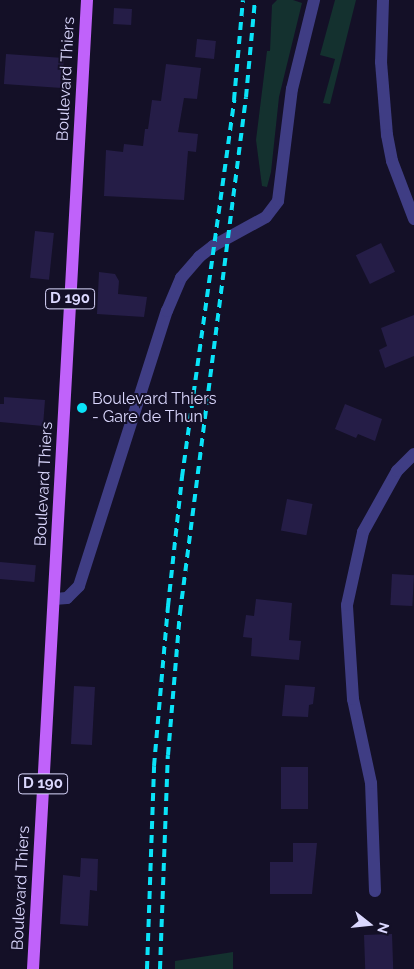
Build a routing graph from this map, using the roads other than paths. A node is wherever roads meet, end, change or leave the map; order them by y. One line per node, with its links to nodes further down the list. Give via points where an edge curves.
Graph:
1 (87, 0): 6 (main road, Boulevard Thiers / D 190)
2 (314, 0): 6 (street, via 292,89 278,201 266,217 199,257 181,278 167,311 79,586 67,598)
3 (383, 0): 4 (street, via 381,62 387,135 392,161)
4 (414, 219)
5 (414, 454): 7 (street, via 397,472 364,532 347,605 353,699 371,783)
6 (54, 598): 8 (main road, Boulevard Thiers / D 190)
7 (375, 891)
8 (33, 969)

